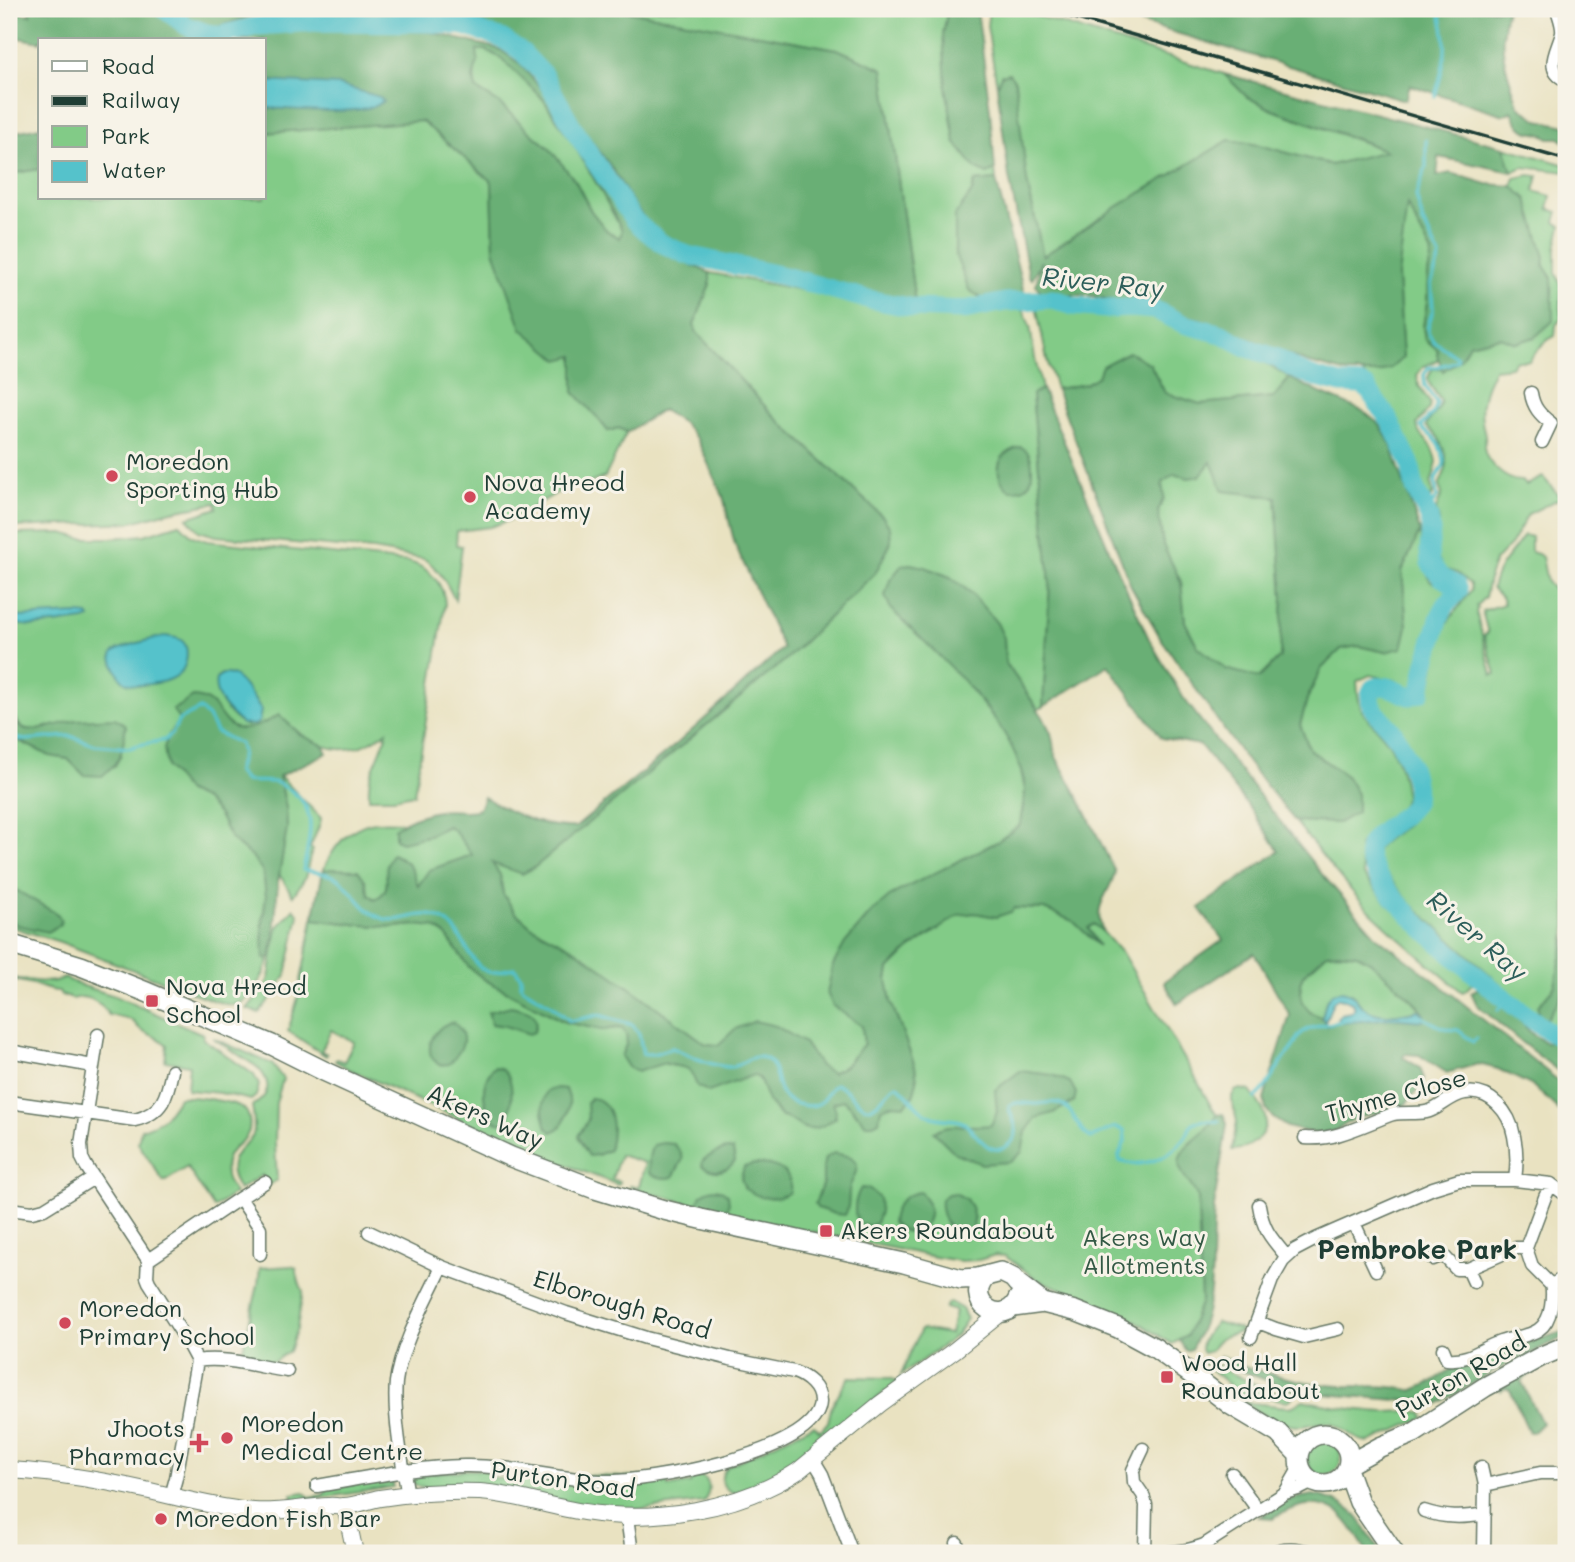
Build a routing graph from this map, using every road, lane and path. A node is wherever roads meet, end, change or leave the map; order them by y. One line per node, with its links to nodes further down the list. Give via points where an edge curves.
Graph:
1 (1557, 9): 2 (street, via 1562,28 1553,61)
2 (1566, 80)
3 (1531, 393): 4 (street, via 1535,408)
4 (1551, 423): 5 (street); 6 (street)
5 (1566, 424)
6 (1542, 442)
7 (9, 944): 35 (main road, Akers Way, via 103,975 252,1037 511,1157 595,1189 701,1219)
8 (98, 1035): 10 (street)
9 (9, 1051): 10 (street)
10 (93, 1066): 13 (street)
11 (172, 1071): 13 (street, via 165,1099 149,1115 134,1120)
12 (9, 1102): 13 (street)
13 (85, 1114): 15 (street, via 81,1152)
14 (1305, 1138): 16 (street, Thyme Close, via 1332,1137 1392,1114 1427,1112 1448,1099 1476,1093 1493,1099 1510,1123)
15 (94, 1178): 22 (street, via 44,1209); 29 (street)
16 (1515, 1180): 18 (street); 23 (street, via 1459,1180)
17 (265, 1182): 20 (street)
18 (1551, 1184): 19 (street); 25 (street)
19 (1566, 1195)
20 (240, 1198): 26 (street, via 260,1228); 29 (street)
21 (1259, 1205): 27 (street, via 1266,1233)
22 (9, 1209)
23 (1354, 1223): 27 (street); 32 (street)
24 (369, 1232): 30 (street, Elborough Road)
25 (1526, 1248): 31 (street); 38 (street, via 1532,1266)
26 (260, 1254)
27 (1287, 1257): 42 (street, via 1272,1280)
28 (1433, 1259): 31 (street, via 1443,1255 1456,1269)
29 (148, 1260): 48 (street, via 149,1282)
30 (442, 1267): 50 (street, Elborough Road, via 626,1332 802,1375 814,1385 820,1400 813,1420); 58 (street, via 403,1354 396,1383)
31 (1468, 1269): 36 (street)
32 (1376, 1270)
33 (988, 1275): 35 (main road, Akers Way); 37 (main road, via 1007,1274); 39 (main road, via 980,1286)
34 (1566, 1277): 38 (street)
35 (961, 1279): 39 (main road, Akers Way)
36 (1474, 1282)
37 (1017, 1283): 40 (main road, Purton Road); 41 (main road, via 1019,1296)
38 (1551, 1285): 47 (street, via 1549,1314 1539,1330 1457,1360 1447,1359)
39 (980, 1299): 41 (main road, via 988,1310); 44 (street)
40 (1043, 1303): 41 (main road, Purton Road); 51 (main road, Purton Road, via 1075,1311 1135,1337)
41 (1007, 1310): 44 (street, Purton Road)
42 (1258, 1322): 43 (street, via 1304,1337); 45 (street)
43 (1338, 1329)
44 (972, 1335): 54 (street, Purton Road)
45 (1251, 1337)
46 (1566, 1346): 55 (main road, Purton Road, via 1485,1387 1408,1436)
47 (1443, 1349)
48 (197, 1361): 49 (street); 66 (street)
49 (287, 1371)
50 (799, 1432): 58 (street, Purton Road, via 713,1465 646,1479 602,1481 492,1466)
51 (1278, 1433): 52 (main road, Purton Road); 59 (main road, Purton Road)
52 (1315, 1435): 55 (main road, via 1340,1439); 59 (main road, via 1303,1443)
53 (1143, 1449): 76 (street, via 1133,1470 1146,1505)
54 (813, 1459): 72 (street, Purton Road, via 780,1483 735,1501); 75 (street)
55 (1347, 1459): 59 (main road, via 1339,1479); 67 (main road)
56 (1481, 1467): 62 (street)
57 (9, 1470): 66 (street, Purton Road)
58 (404, 1471): 63 (street, Purton Road); 65 (street)
59 (1309, 1472): 64 (street); 64 (street, via 1301,1488); 67 (main road, Purton Road)
60 (1566, 1473): 62 (street, via 1540,1472)
61 (1232, 1474): 69 (street)
62 (1485, 1485): 71 (street)
63 (317, 1486)
64 (1285, 1493): 69 (street)
65 (408, 1495): 68 (street, Purton Road); 72 (street, Purton Road, via 482,1492)
66 (171, 1496): 68 (street, Purton Road, via 256,1511)
67 (1359, 1502): 80 (main road)
68 (345, 1506): 73 (street)
69 (1258, 1510): 77 (street, via 1204,1545)
70 (1424, 1511): 71 (street, via 1459,1518)
71 (1485, 1514): 81 (street)
72 (628, 1517): 74 (street)
73 (355, 1553)
74 (632, 1553)
75 (852, 1553)
76 (1142, 1553): 77 (street)
77 (1163, 1553)
78 (1272, 1553): 79 (street, via 1282,1549)
79 (1317, 1553)
80 (1394, 1553)
81 (1484, 1553)

